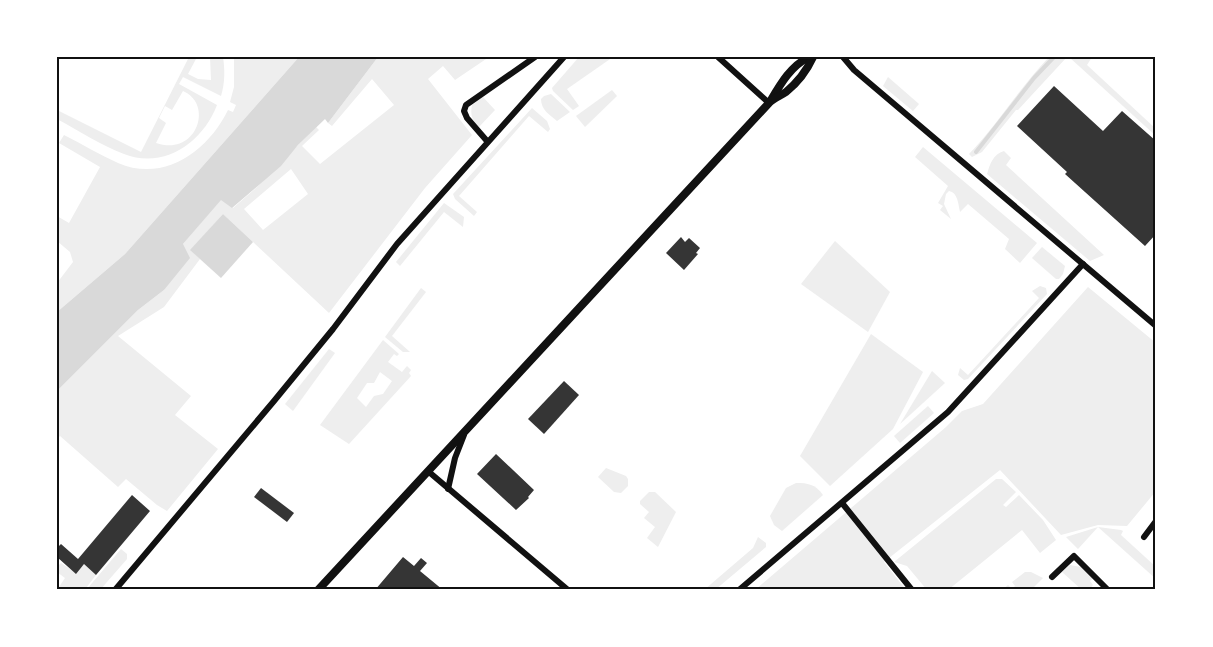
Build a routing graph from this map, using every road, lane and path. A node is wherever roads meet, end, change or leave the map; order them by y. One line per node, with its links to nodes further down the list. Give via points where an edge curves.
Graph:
1 (535, 57): 7 (street, via 466,105 467,118)
2 (564, 57): 7 (street)
3 (717, 57): 6 (street)
4 (811, 57): 6 (street, via 796,65)
5 (843, 57): 8 (street)
6 (770, 102): 10 (street)
7 (487, 141): 17 (street, via 397,243 333,329)
8 (1083, 264): 9 (street); 13 (street, via 948,412)
9 (1156, 326)
10 (465, 433): 11 (street); 12 (street)
11 (429, 472): 12 (street); 18 (street)
12 (448, 489): 19 (street)
13 (842, 503): 20 (street); 21 (street)
14 (1156, 521): 15 (street)
15 (1144, 537)
16 (1052, 577): 22 (street, via 1074,556)
17 (115, 590)
18 (318, 590)
19 (567, 590)
20 (739, 590)
21 (912, 590)
22 (1108, 590)

